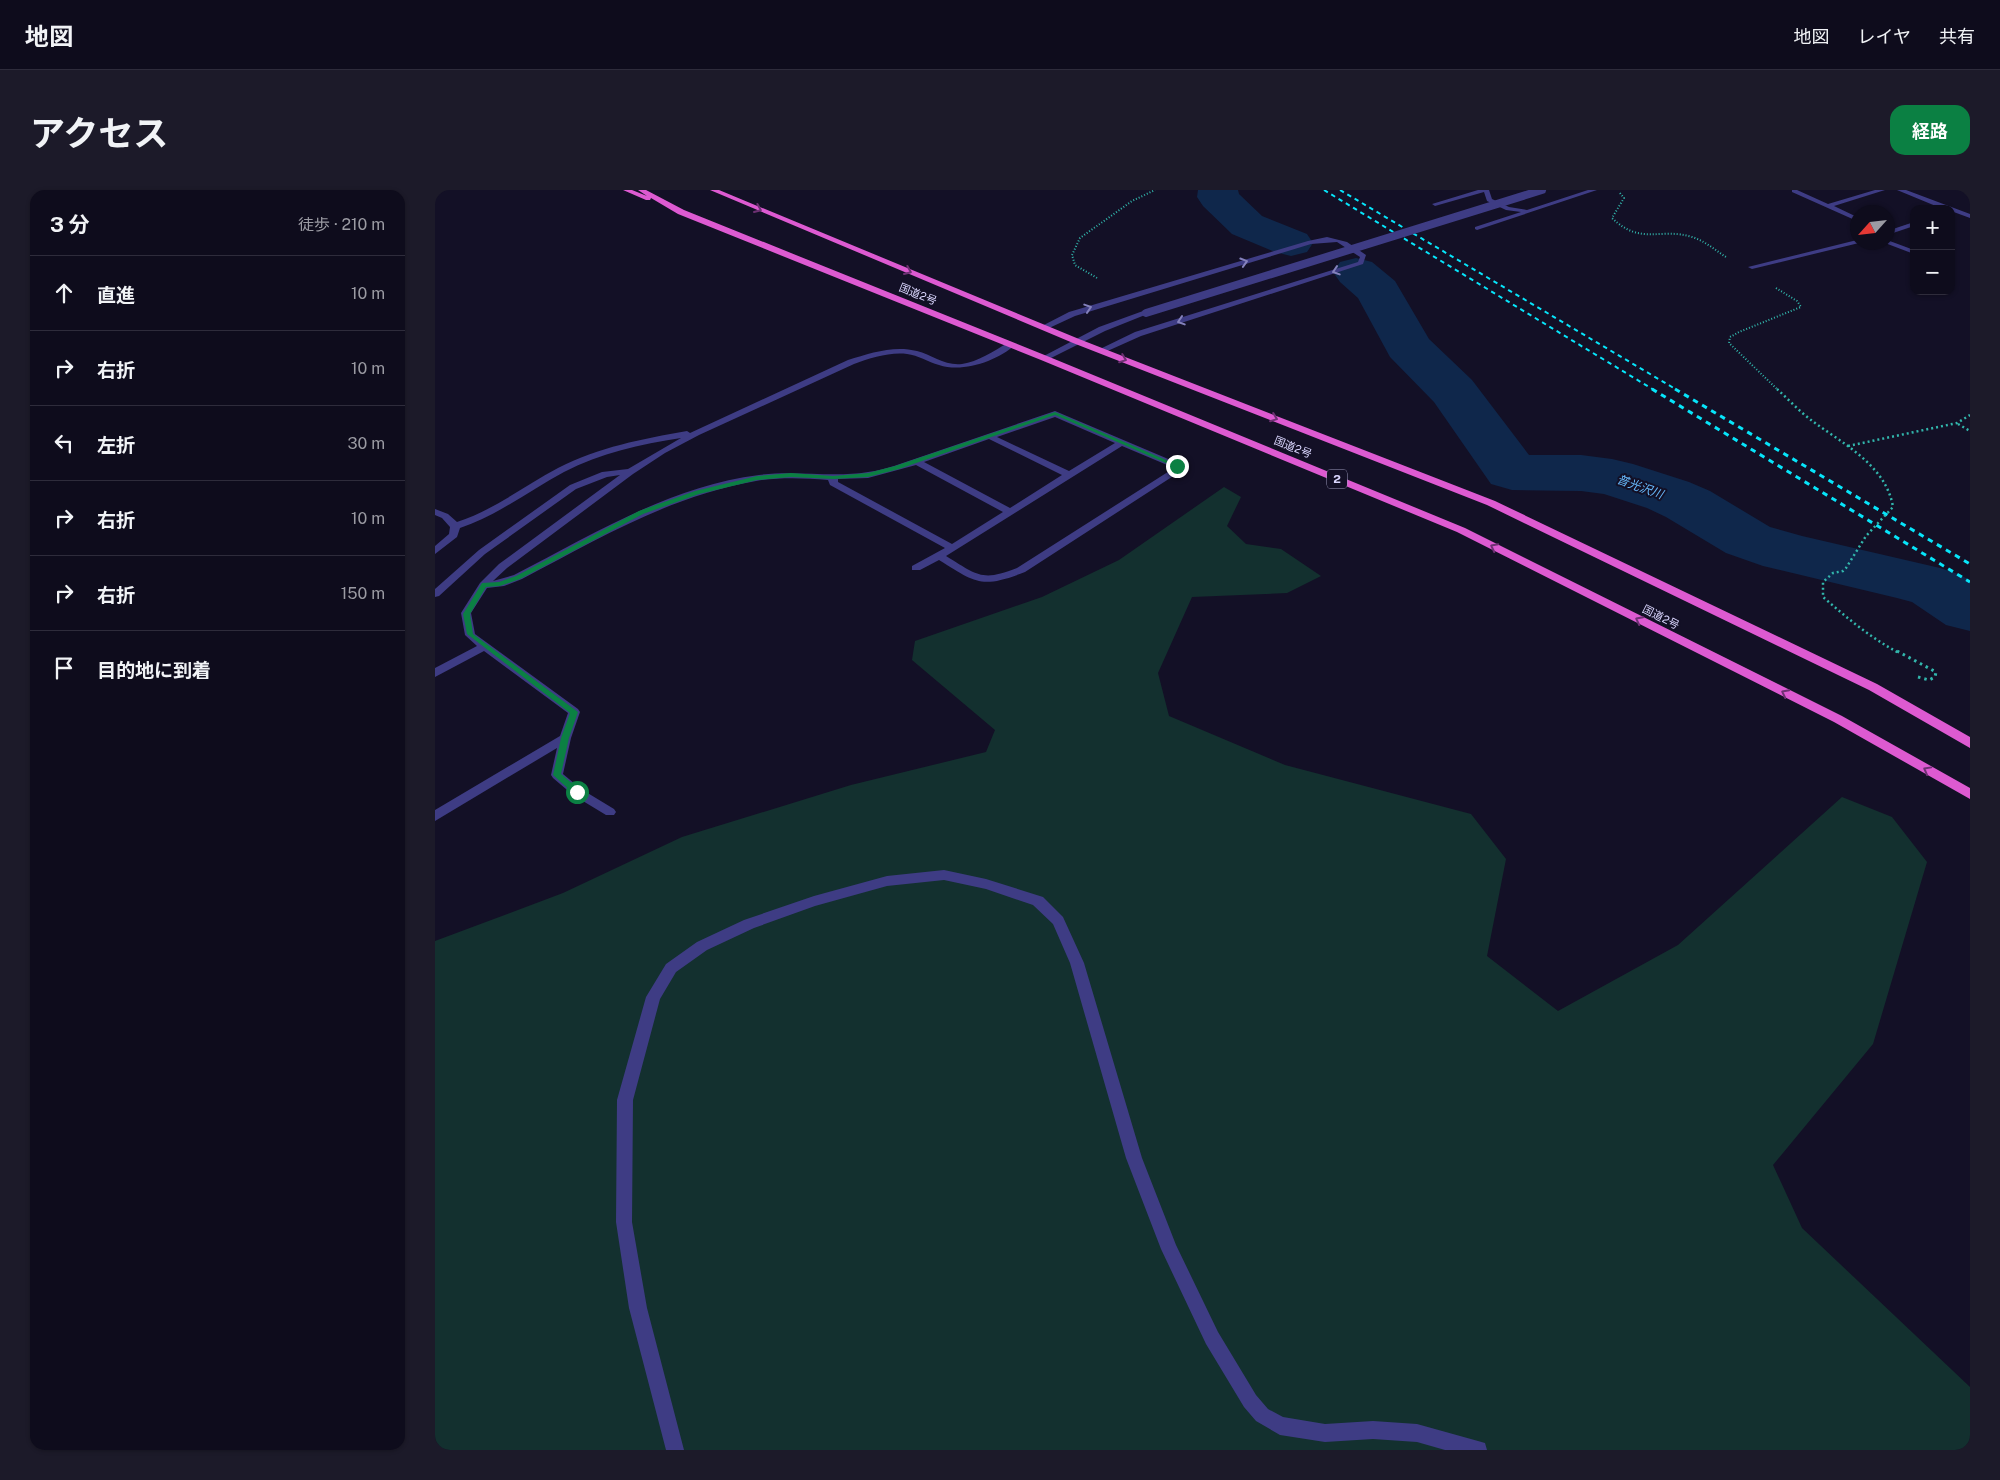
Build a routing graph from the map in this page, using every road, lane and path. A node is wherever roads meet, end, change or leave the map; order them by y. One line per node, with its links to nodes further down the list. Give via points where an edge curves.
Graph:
1 (626, 190): 17 (highway)
2 (641, 190): 17 (highway, 国道2号 / 2)
3 (713, 190): 30 (highway, 国道2号, one-way to 30)
4 (1155, 190): 29 (path, via 1132,201 1080,238 1071,255 1075,265)
5 (1485, 190): 12 (street); 15 (street, via 1489,200 1508,208)
6 (1542, 190): 31 (street, bridge, via 1146,312)
7 (1594, 190): 15 (street)
8 (1614, 190): 26 (path, via 1624,198 1612,218 1625,231 1648,236 1691,237)
9 (1882, 190): 14 (street)
10 (1900, 190): 13 (street)
11 (1794, 191): 14 (street)
12 (1435, 204)
13 (1939, 205)
14 (1828, 206): 18 (street)
15 (1528, 211): 21 (street)
16 (1955, 211): 19 (street)
17 (681, 212): 32 (highway, 国道2号 / 2)
18 (1850, 216)
19 (1970, 216)
20 (1910, 225): 22 (street)
21 (1477, 228)
22 (1895, 230)
23 (1850, 244): 27 (street)
24 (1895, 245): 25 (street)
25 (1910, 251)
26 (1732, 261)
27 (1752, 267)
28 (1772, 286): 41 (path, via 1797,301 1801,307 1739,332 1730,337 1729,343 1810,418)
29 (1129, 296): 30 (street, one-way to 29, via 1072,314); 33 (street, one-way to 33, via 1329,238 1341,240 1364,256 1361,263 1138,334)
30 (1044, 327): 31 (highway, 国道2号)
31 (1077, 341): 33 (highway, 国道2号); 34 (street)
32 (1011, 345): 34 (highway, 国道2号 / 2); 38 (street, via 961,367 948,366 913,352 870,356)
33 (1103, 351): 59 (highway, 国道2号, one-way to 59, via 1491,503 1873,687)
34 (1044, 358): 60 (highway, 国道2号 / 2, one-way to 34, via 1838,719 1461,530)
35 (1970, 415): 36 (path)
36 (1957, 423): 37 (path); 41 (path)
37 (1970, 431)
38 (696, 433): 43 (street); 48 (street, via 599,453 574,463 475,521)
39 (989, 436): 40 (street, via 1055,414); 42 (street); 44 (street)
40 (1122, 442): 44 (street); 51 (street, via 1177,466 1175,471 1021,570 998,579 975,578)
41 (1848, 446): 57 (path, via 1881,478 1893,497 1893,507 1866,536 1846,568 1823,582 1823,597 1883,644 1936,672 1935,677 1929,680)
42 (916, 461): 45 (street, via 868,475); 47 (street)
43 (629, 472): 53 (street, via 503,566); 54 (street, via 605,474 573,487 482,552)
44 (1069, 475): 47 (street)
45 (833, 477): 49 (street, via 833,483); 53 (street, via 791,475 757,478 697,492 641,513 518,577 500,584)
46 (435, 512): 48 (street)
47 (1011, 512): 49 (street)
48 (455, 526): 50 (street, via 453,535)
49 (952, 548): 51 (street)
50 (435, 551)
51 (939, 556): 52 (street)
52 (916, 568)
53 (484, 585): 55 (street, via 466,614 470,634)
54 (435, 594)
55 (485, 646): 56 (street); 58 (street, via 574,712)
56 (435, 673)
57 (1910, 673)
58 (565, 738): 61 (street, via 557,775); 62 (street)
59 (1970, 743)
60 (1970, 794)
61 (610, 812)
62 (435, 816)
63 (675, 1450): 64 (street, via 638,1308 624,1222 625,1100 653,997 671,968 702,946 749,924 814,901 887,881 944,875 986,884 1038,901 1058,921 1077,963 1134,1158 1169,1249 1212,1338 1262,1416 1280,1426 1325,1433 1373,1430 1417,1433)
64 (1478, 1450)

